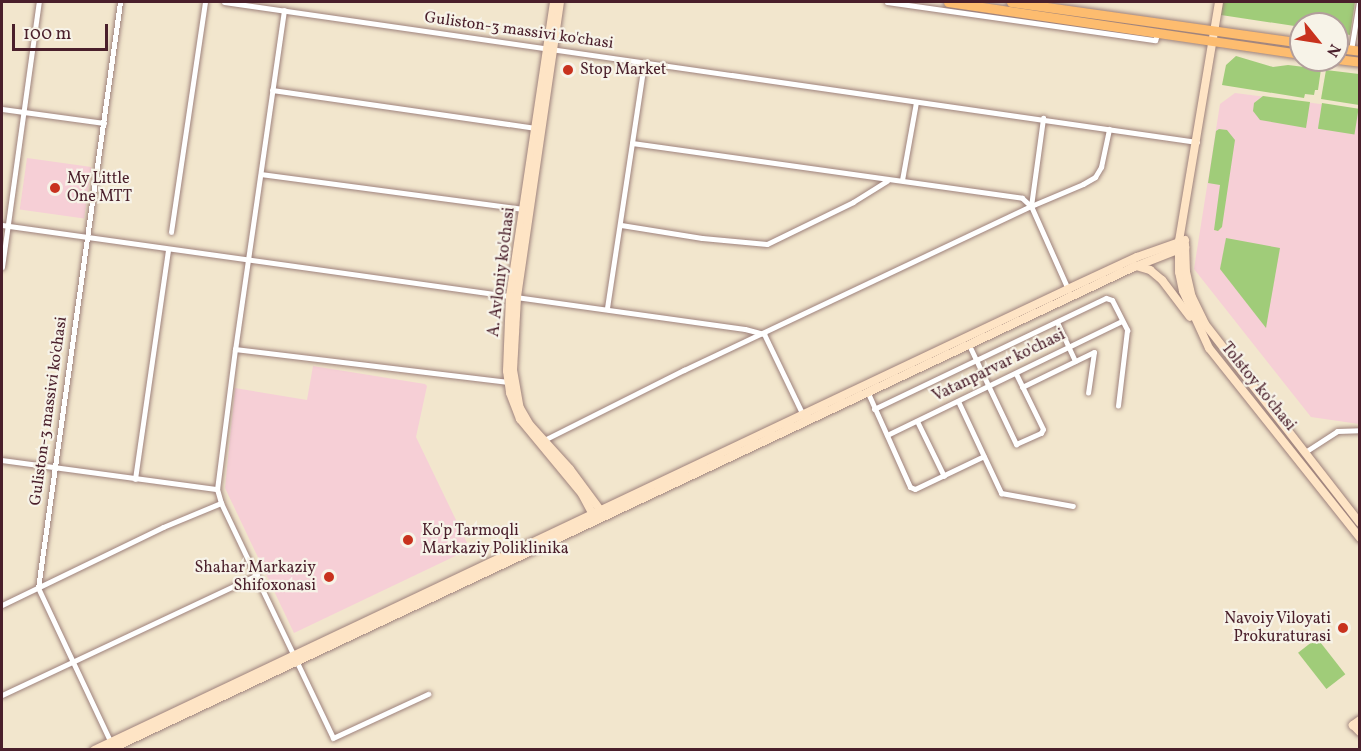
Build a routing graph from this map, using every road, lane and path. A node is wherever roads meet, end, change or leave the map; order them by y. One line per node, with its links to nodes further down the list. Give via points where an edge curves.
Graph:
1 (39, 2): 23 (street)
2 (120, 2): 25 (street, Guliston-3 massivi ko'chasi)
3 (205, 2): 37 (street)
4 (224, 2): 12 (street, Guliston-3 massivi ko'chasi)
5 (554, 2): 16 (street, A. Avloniy ko'chasi)
6 (560, 2): 16 (street, A. Avloniy ko'chasi)
7 (888, 2): 13 (street, via 1155,40)
8 (948, 2): 13 (main road)
9 (1011, 2): 14 (main road)
10 (1219, 2): 14 (street, Tolstoy ko'chasi)
11 (1359, 2): 17 (street)
12 (284, 10): 16 (street, Guliston-3 massivi ko'chasi); 20 (street)
13 (1158, 33): 14 (main road)
14 (1214, 36): 15 (main road); 18 (main road); 28 (street, Tolstoy ko'chasi)
15 (1289, 42)
16 (550, 50): 19 (street, Guliston-3 massivi ko'chasi); 26 (street, A. Avloniy ko'chasi); 45 (street, A. Avloniy ko'chasi)
17 (1355, 50)
18 (1289, 52)
19 (644, 63): 21 (street, Guliston-3 massivi ko'chasi); 29 (street)
20 (272, 90): 26 (street); 30 (street)
21 (916, 102): 24 (street, Guliston-3 massivi ko'chasi); 31 (street)
22 (2, 109): 23 (street)
23 (23, 112): 25 (street); 36 (street)
24 (1043, 118): 27 (street, Guliston-3 massivi ko'chasi); 33 (street)
25 (104, 123): 38 (street, Guliston-3 massivi ko'chasi)
26 (537, 128): 34 (street, A. Avloniy ko'chasi)
27 (1109, 129): 28 (street, Guliston-3 massivi ko'chasi); 33 (street, via 1095,177)
28 (1197, 142): 39 (street, Tolstoy ko'chasi)
29 (632, 143): 32 (street); 35 (street)
30 (261, 174): 34 (street); 41 (street)
31 (902, 180): 32 (street); 33 (street, via 1022,198)
32 (887, 181): 35 (street, via 767,244)
33 (1031, 206): 44 (street); 50 (street)
34 (524, 209): 45 (street, A. Avloniy ko'chasi)
35 (621, 225): 46 (street)
36 (4, 226): 38 (street); 43 (street)
37 (171, 232)
38 (88, 238): 40 (street); 73 (street, Guliston-3 massivi ko'chasi)
39 (1182, 242): 42 (street); 44 (street); 49 (street, Tolstoy ko'chasi, via 1179,272); 70 (street, Tolstoy ko'chasi, via 1185,273 1205,324)
40 (168, 250): 41 (street); 75 (street)
41 (248, 261): 45 (street); 53 (street)
42 (1136, 266): 49 (street, via 1150,270 1162,280); 51 (street)
43 (2, 267)
44 (1068, 289): 51 (street)
45 (514, 296): 46 (street); 57 (street, A. Avloniy ko'chasi, via 507,332); 69 (street, A. Avloniy ko'chasi, via 516,392 520,408)
46 (607, 308): 50 (street)
47 (1122, 321): 48 (street, via 1112,300 1106,298); 52 (street, Vatanparvar ko'chasi); 63 (street, via 1127,337)
48 (1057, 322): 52 (street); 54 (street)
49 (1195, 322): 82 (street, Tolstoy ko'chasi, via 1209,348)
50 (764, 334): 65 (street); 69 (street)
51 (970, 341): 54 (street); 60 (street); 65 (street)
52 (1070, 347): 55 (street); 56 (street, Vatanparvar ko'chasi)
53 (235, 349): 57 (street); 76 (street)
54 (977, 360): 58 (street); 64 (street)
55 (1075, 361): 59 (street); 61 (street, via 1094,352)
56 (1016, 374): 58 (street, Vatanparvar ko'chasi); 59 (street)
57 (508, 382): 80 (street, A. Avloniy ko'chasi, via 520,419 577,488)
58 (989, 386): 59 (street, via 1016,444 1043,429); 62 (street, Vatanparvar ko'chasi)
59 (1022, 387)
60 (868, 393): 64 (street); 79 (street)
61 (1088, 393)
62 (958, 401): 66 (street, Vatanparvar ko'chasi); 71 (street)
63 (1118, 405)
64 (874, 409): 68 (street)
65 (803, 415): 79 (street)
66 (917, 421): 68 (street, Vatanparvar ko'chasi); 74 (street)
67 (1359, 430): 70 (street, via 1337,431)
68 (886, 435): 74 (street, via 910,487 915,489)
69 (544, 441): 79 (street, A. Avloniy ko'chasi)
70 (1305, 452): 81 (street, Tolstoy ko'chasi)
71 (984, 456): 74 (street); 78 (street, via 1001,493)
72 (2, 460): 73 (street)
73 (54, 467): 75 (street); 84 (street, Guliston-3 massivi ko'chasi)
74 (944, 476)
75 (135, 479): 76 (street)
76 (217, 489): 77 (street)
77 (221, 502): 83 (street); 84 (street)
78 (1073, 506)
79 (602, 512): 80 (street)
80 (593, 516): 86 (street)
81 (1359, 523)
82 (1359, 538)
83 (257, 575): 86 (street); 87 (street)
84 (38, 588): 85 (street); 87 (street)
85 (2, 605)
86 (296, 658): 88 (street, via 333,738); 92 (street)
87 (72, 662): 89 (street); 92 (street)
88 (428, 694)
89 (2, 695)
90 (1356, 723): 91 (street)
91 (1359, 732)
92 (112, 747): 93 (street)
93 (94, 750)

